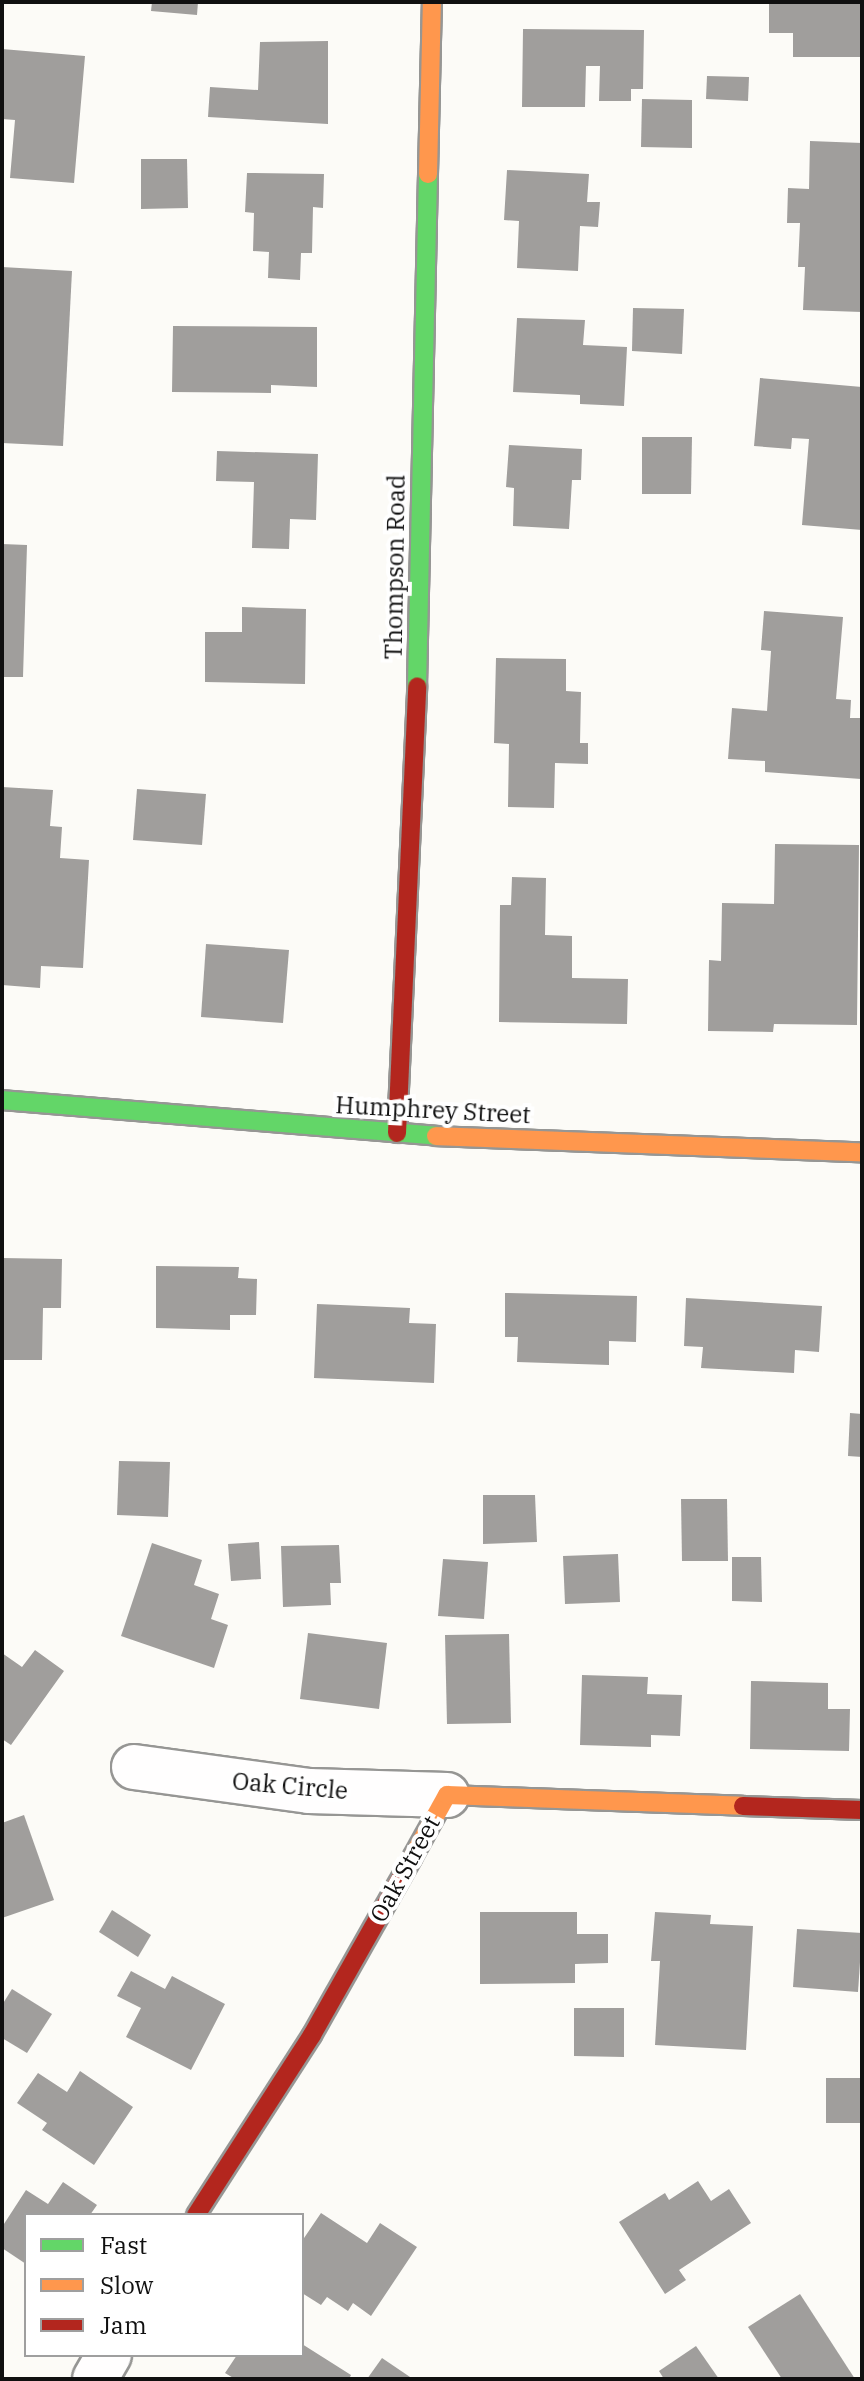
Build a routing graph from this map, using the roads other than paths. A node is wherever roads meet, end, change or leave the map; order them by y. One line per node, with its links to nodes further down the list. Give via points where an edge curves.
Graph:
1 (432, 2): 3 (street, Thompson Road, via 415,773)
2 (2, 1100): 3 (street, Humphrey Street)
3 (397, 1133): 4 (street, Humphrey Street)
4 (862, 1152)
5 (134, 1767): 6 (street, Oak Circle, via 309,1791)
6 (447, 1795): 7 (street, Oak Street); 8 (street, Oak Street, via 312,2035)
7 (862, 1810)
8 (197, 2213)
9 (108, 2357): 10 (street)
10 (95, 2379)

